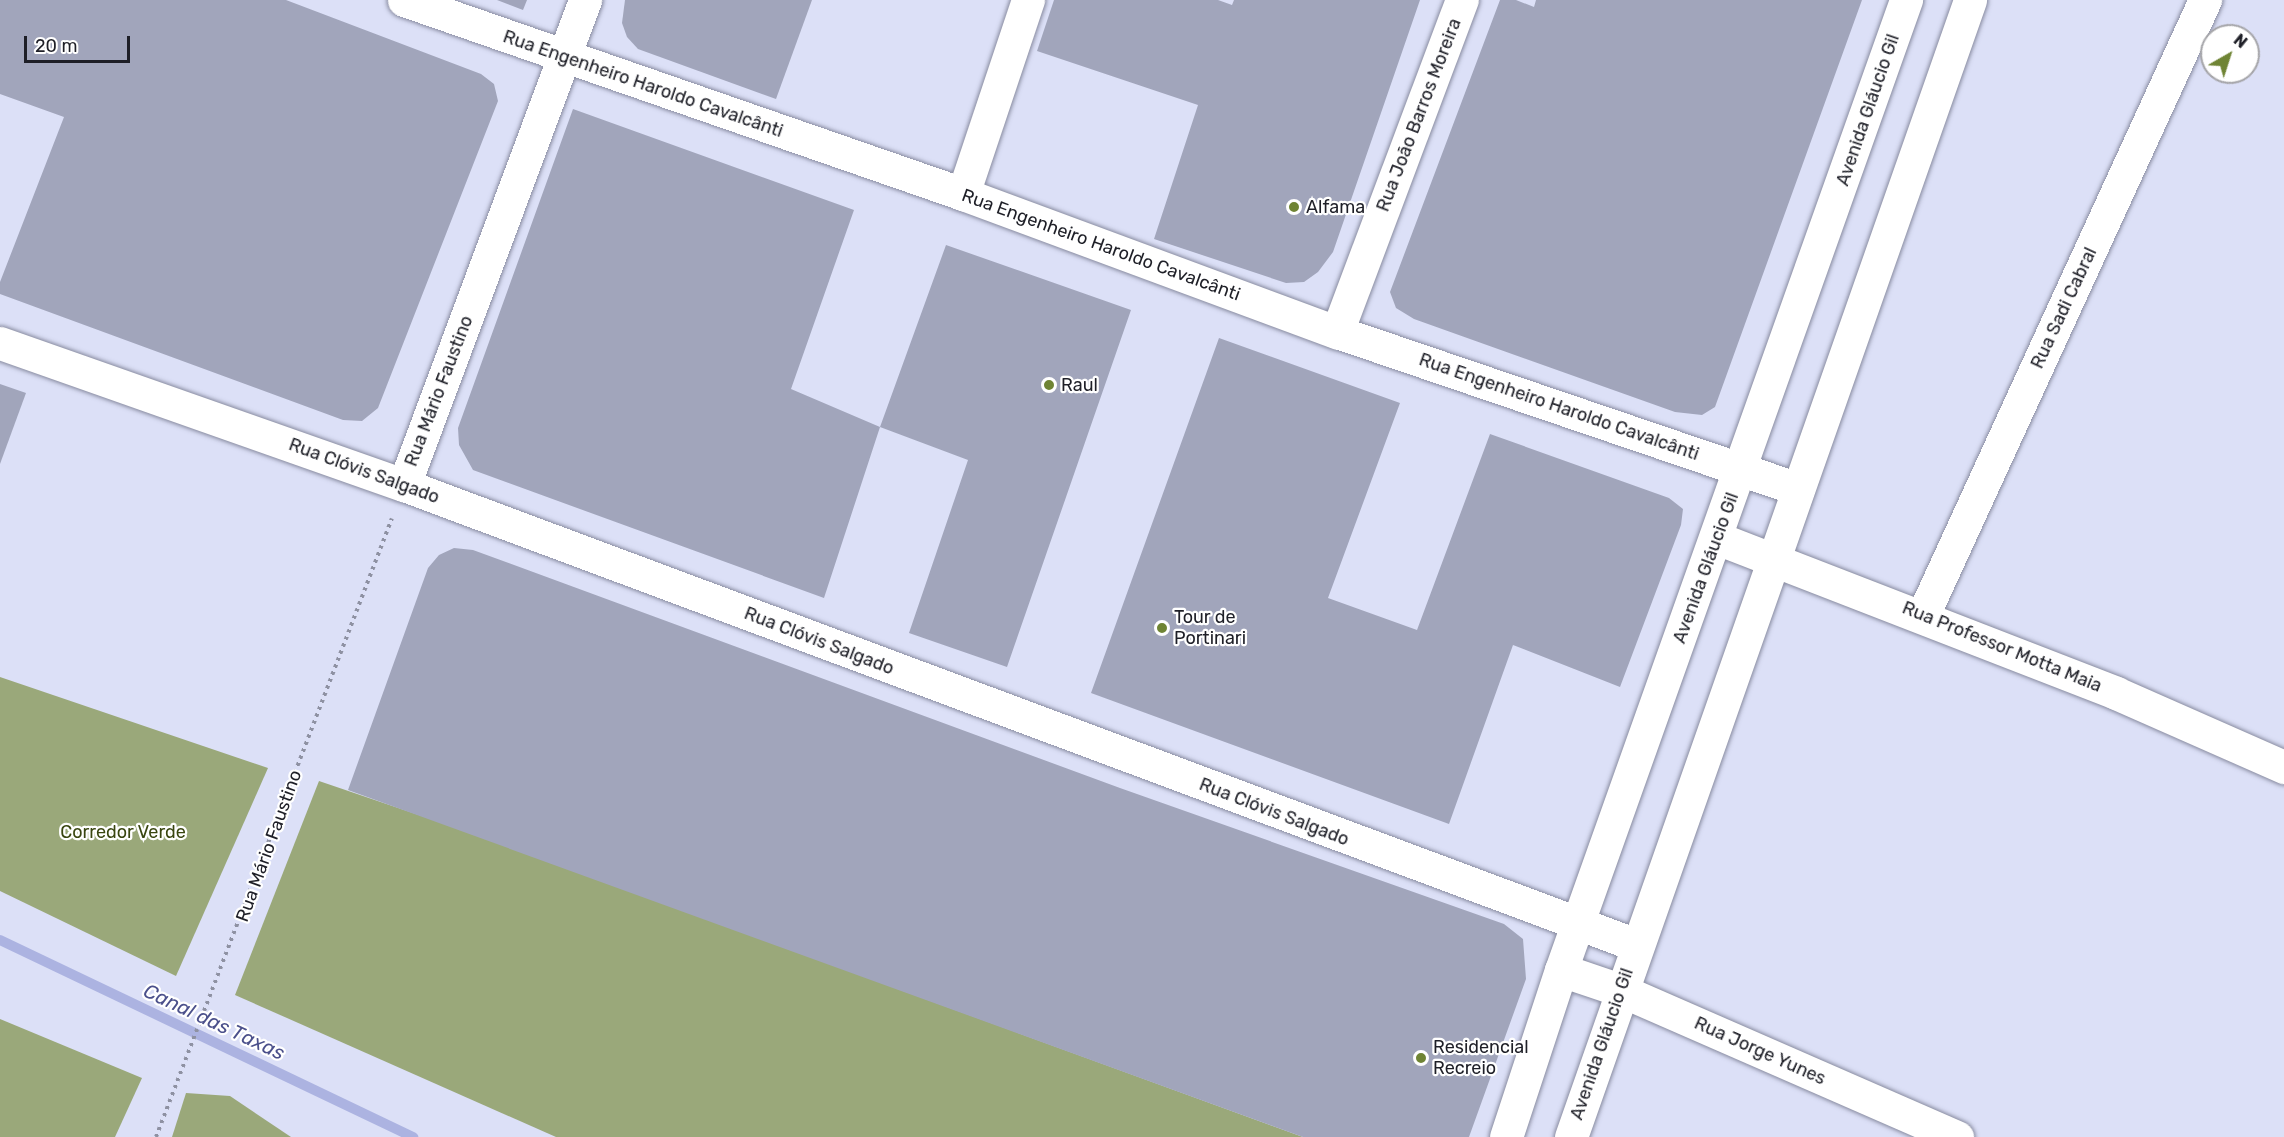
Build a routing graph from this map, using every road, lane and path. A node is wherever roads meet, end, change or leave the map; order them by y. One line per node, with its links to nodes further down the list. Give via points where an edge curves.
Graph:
1 (404, 0): 8 (street, Rua Engenheiro Haroldo Cavalcânti)
2 (585, 0): 8 (street, Rua Mário Faustino)
3 (1028, 0): 9 (street)
4 (1462, 0): 10 (street, Rua João Barros Moreira)
5 (1906, 0): 12 (street, Avenida Gláucio Gil)
6 (1970, 0): 14 (street, Avenida Gláucio Gil)
7 (2205, 0): 17 (street, Rua Sadi Cabral)
8 (564, 58): 9 (street, Rua Engenheiro Haroldo Cavalcânti); 13 (street, Rua Mário Faustino)
9 (963, 194): 10 (street, Rua Engenheiro Haroldo Cavalcânti)
10 (1337, 332): 12 (street, Rua Engenheiro Haroldo Cavalcânti)
11 (0, 343): 13 (street, Rua Clóvis Salgado)
12 (1741, 469): 14 (street, Rua Engenheiro Haroldo Cavalcânti); 15 (street, Avenida Gláucio Gil)
13 (404, 485): 19 (street, Rua Clóvis Salgado); 23 (path, Rua Mário Faustino, via 230,951)
14 (1798, 489): 16 (street, Avenida Gláucio Gil)
15 (1717, 538): 16 (street, Rua Professor Motta Maia); 19 (street, Avenida Gláucio Gil)
16 (1774, 557): 17 (street, Rua Professor Motta Maia); 20 (street, Avenida Gláucio Gil)
17 (1923, 615): 18 (street, Rua Professor Motta Maia, via 2116,693)
18 (2284, 767)
19 (1577, 926): 20 (street, Rua Clóvis Salgado); 21 (street, Avenida Gláucio Gil)
20 (1636, 945): 22 (street, Avenida Gláucio Gil)
21 (1561, 970): 22 (street, Rua Jorge Yunes); 24 (street, Avenida Gláucio Gil)
22 (1620, 990): 25 (street, Avenida Gláucio Gil); 26 (street, Rua Jorge Yunes)
23 (156, 1137)
24 (1506, 1137)
25 (1571, 1137)
26 (1957, 1137)

